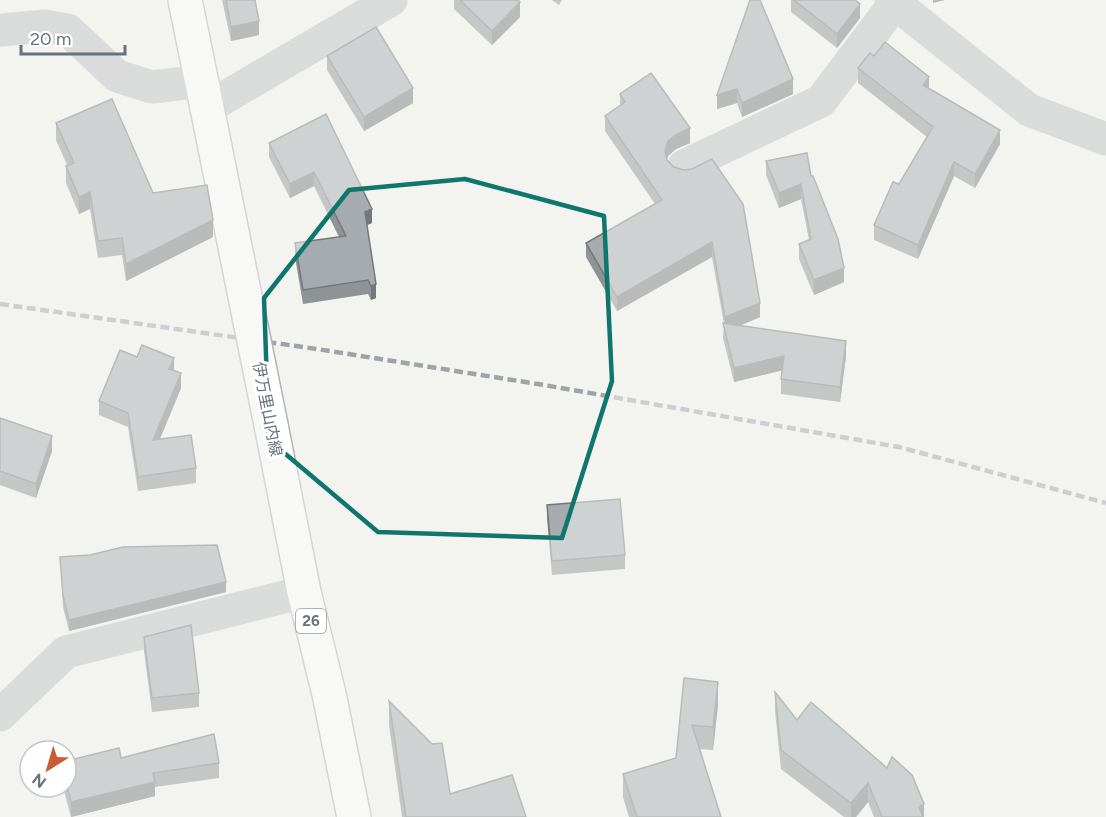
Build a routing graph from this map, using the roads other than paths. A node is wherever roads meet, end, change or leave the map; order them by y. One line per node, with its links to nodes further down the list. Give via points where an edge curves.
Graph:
1 (185, 0): 5 (main road, 伊万里山内線 / 26)
2 (391, 0): 5 (street)
3 (893, 1): 6 (street, via 1029,110); 7 (street, via 821,101)
4 (0, 30): 5 (street, via 45,26 68,30 117,76 152,87)
5 (205, 94): 8 (main road, 伊万里山内線 / 26, bridge)
6 (1106, 139)
7 (684, 166)
8 (304, 592): 9 (street, via 66,652); 10 (main road, 伊万里山内線 / 26)
9 (0, 715)
10 (354, 817)

